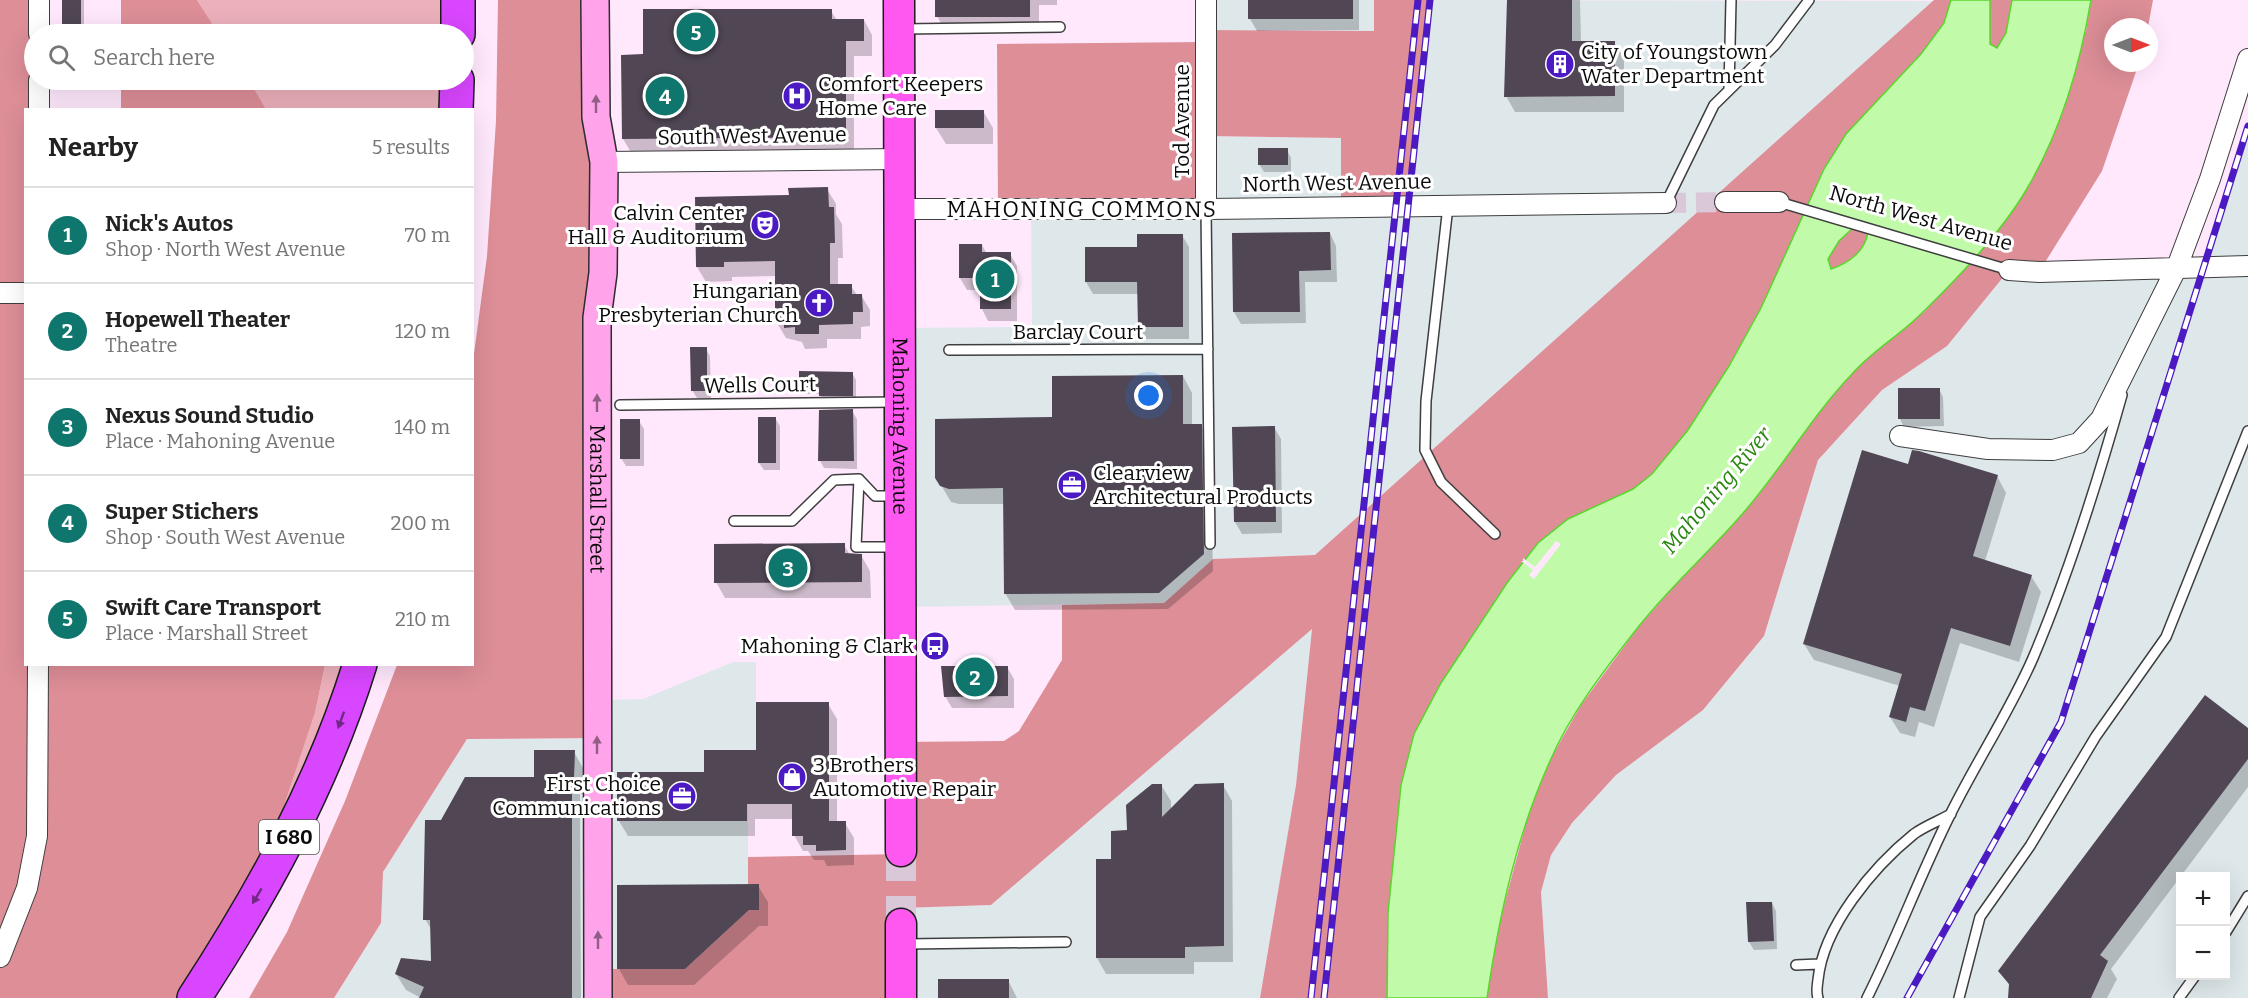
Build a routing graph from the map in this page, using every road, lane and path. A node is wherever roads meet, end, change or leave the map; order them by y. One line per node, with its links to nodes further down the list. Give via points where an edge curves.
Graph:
1 (39, 0): 8 (street)
2 (458, 0): 9 (highway)
3 (595, 0): 18 (street, Marshall Street, one-way to 3, via 596,117)
4 (1206, 0): 24 (street, Tod Avenue)
5 (1731, 0): 14 (lane)
6 (1809, 0): 14 (lane, via 1775,45)
7 (899, 14): 10 (lane); 17 (main road, Mahoning Avenue)
8 (39, 24)
9 (458, 24)
10 (1060, 27)
11 (2248, 59): 26 (street)
12 (39, 90): 15 (street)
13 (457, 90): 16 (highway)
14 (1729, 90): 21 (lane, via 1714,105)
15 (39, 108)
16 (456, 108)
17 (900, 159): 18 (street, South West Avenue); 23 (main road, Mahoning Avenue)
18 (604, 162): 56 (street, Marshall Street, one-way to 18, via 597,318 603,273)
19 (1725, 202): 20 (street, North West Avenue)
20 (1779, 202): 27 (lane, North West Avenue)
21 (1666, 203): 22 (street, North West Avenue)
22 (1448, 206): 24 (street, North West Avenue); 40 (lane, via 1426,401 1425,450 1441,482)
23 (900, 209): 24 (street, North West Avenue); 33 (main road, Mahoning Avenue)
24 (1206, 209): 30 (lane, Tod Avenue)
25 (2248, 266): 26 (street, North West Avenue)
26 (2177, 267): 27 (street, North West Avenue); 32 (street)
27 (2009, 270)
28 (24, 292): 29 (street)
29 (0, 293)
30 (1208, 349): 31 (lane, Barclay Court); 41 (lane, Tod Avenue)
31 (949, 350)
32 (2134, 352): 36 (street, via 2101,419 2079,443 2053,450 1988,449); 45 (lane, via 2101,470 2033,658)
33 (901, 402): 34 (lane, Wells Court); 38 (main road, Mahoning Avenue)
34 (620, 405)
35 (2248, 431): 60 (lane, via 2166,637 2096,736 2030,846 1980,917)
36 (1900, 436)
37 (859, 479): 38 (lane, via 875,496); 39 (lane, via 834,480 792,521); 42 (lane, via 856,547)
38 (901, 496): 42 (main road, Mahoning Avenue)
39 (734, 521)
40 (1495, 534)
41 (1210, 544)
42 (901, 547): 46 (main road, Mahoning Avenue)
43 (39, 666): 51 (street, via 37,836 27,888)
44 (359, 666): 55 (highway, I 680, one-way to 55, via 303,809 268,877)
45 (1950, 814): 52 (lane, via 1916,833 1881,865 1829,936); 59 (lane)
46 (901, 851)
47 (2248, 896): 48 (lane)
48 (2230, 926)
49 (901, 934): 50 (lane); 57 (main road)
50 (1066, 942)
51 (0, 957)
52 (1819, 964): 53 (lane); 58 (lane)
53 (1796, 965)
54 (2192, 980): 61 (lane)
55 (194, 998)
56 (598, 998)
57 (901, 998)
58 (1818, 998)
59 (1867, 998)
60 (1959, 998)
61 (2179, 998)

